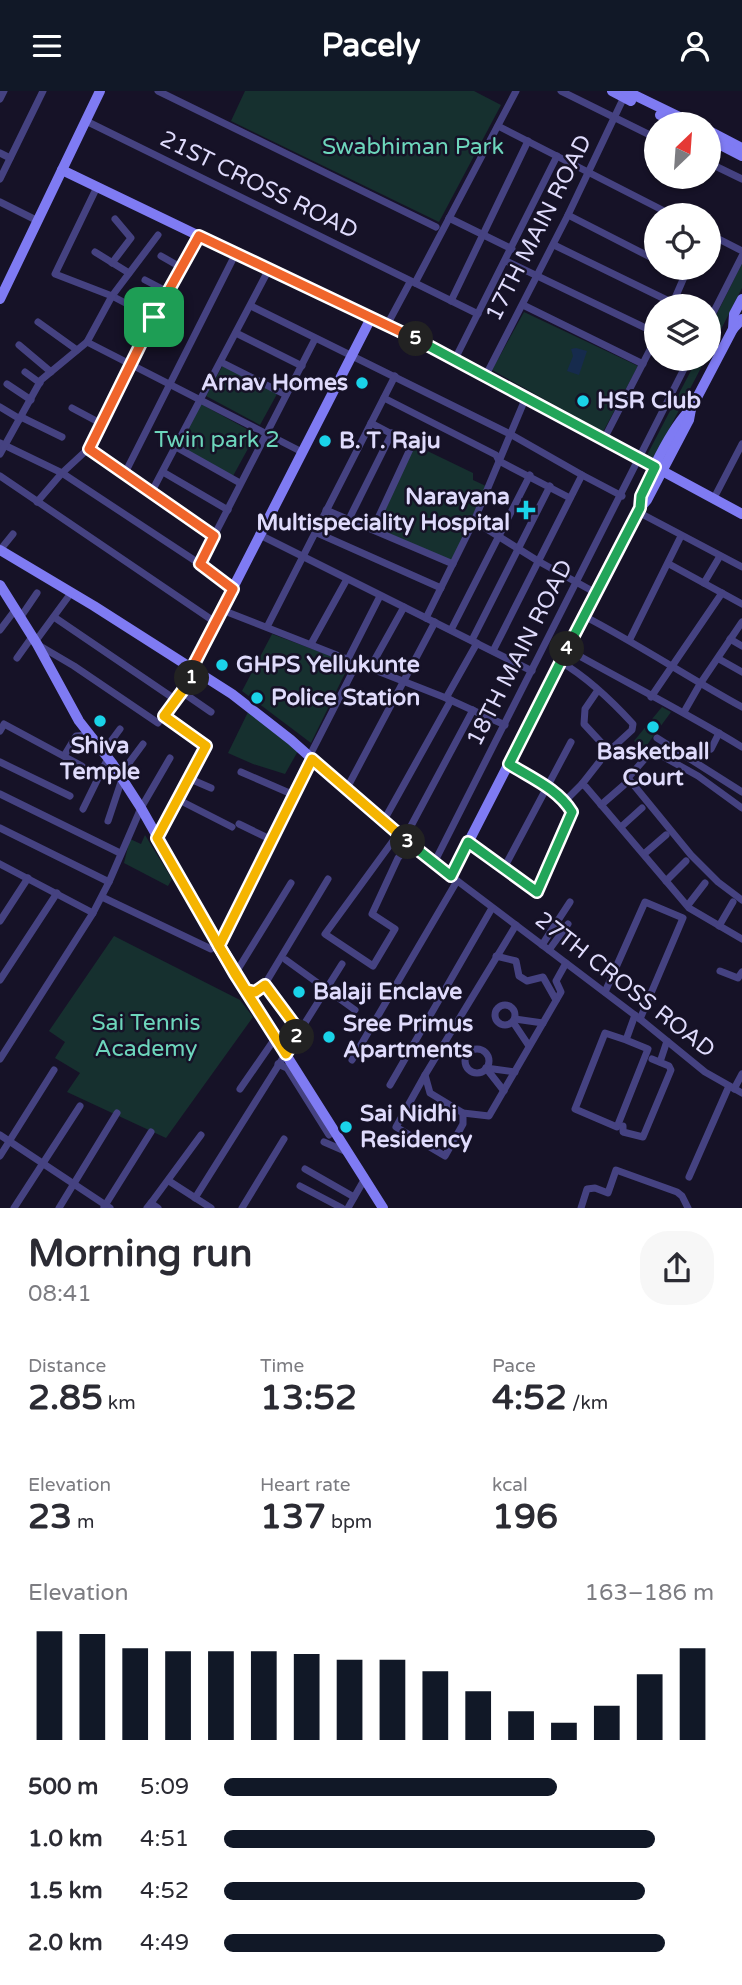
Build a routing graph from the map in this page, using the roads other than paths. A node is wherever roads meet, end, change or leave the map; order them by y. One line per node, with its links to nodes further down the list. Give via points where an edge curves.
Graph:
1 (4, 91): 9 (street)
2 (43, 91): 23 (street)
3 (100, 91): 13 (street)
4 (158, 91): 36 (street)
5 (516, 91): 14 (street)
6 (561, 91): 12 (street)
7 (612, 91): 8 (street)
8 (625, 94): 10 (street); 11 (street); 12 (street, 17TH MAIN ROAD)
9 (0, 99)
10 (657, 112)
11 (666, 112)
12 (615, 118): 15 (street); 26 (street, 17TH MAIN ROAD)
13 (86, 121): 25 (street); 55 (street, 21ST CROSS ROAD)
14 (498, 126): 17 (street); 33 (street)
15 (644, 132)
16 (721, 137): 19 (street)
17 (528, 141): 21 (street); 38 (street)
18 (721, 145): 22 (street)
19 (742, 148)
20 (0, 153): 23 (street)
21 (557, 156): 26 (street); 42 (street)
22 (742, 156)
23 (10, 158): 27 (street)
24 (721, 169): 28 (street)
25 (62, 170): 29 (street); 35 (street)
26 (588, 172): 31 (street); 32 (street, 17TH MAIN ROAD)
27 (0, 179)
28 (742, 179)
29 (97, 187): 39 (street); 58 (street, via 55,274)
30 (0, 202): 35 (street)
31 (649, 203)
32 (568, 215): 41 (street, 17TH MAIN ROAD); 45 (street)
33 (449, 218): 38 (street); 55 (street)
34 (115, 219): 49 (street, via 131,238)
35 (38, 221): 60 (street)
36 (436, 227)
37 (158, 235): 52 (street)
38 (484, 235): 42 (street); 62 (street)
39 (199, 236): 44 (street); 50 (street)
40 (721, 241): 46 (street)
41 (554, 245): 53 (street, 17TH MAIN ROAD); 57 (street)
42 (512, 249): 48 (street)
43 (95, 252): 49 (street)
44 (236, 253): 51 (street); 92 (street)
45 (644, 254)
46 (742, 254): 59 (street)
47 (161, 256): 50 (street)
48 (506, 261): 53 (street); 65 (street)
49 (112, 263): 52 (street)
50 (182, 268): 56 (street)
51 (269, 269): 64 (street); 67 (street)
52 (129, 273): 58 (street)
53 (538, 276): 63 (street, 17TH MAIN ROAD); 71 (street)
54 (145, 280): 56 (street)
55 (412, 284): 62 (street, 21ST CROSS ROAD); 70 (street)
56 (168, 292): 66 (street)
57 (650, 294)
58 (112, 296): 66 (street); 74 (street)
59 (721, 297)
60 (0, 299)
61 (742, 299): 69 (street)
62 (451, 301): 65 (street, 21ST CROSS ROAD)
63 (523, 305): 82 (street); 88 (street, 17TH MAIN ROAD)
64 (251, 306): 72 (street); 73 (street)
65 (478, 314): 79 (street)
66 (154, 317): 81 (street)
67 (370, 318): 70 (street); 78 (street)
68 (38, 321): 77 (street)
69 (738, 322): 76 (street)
70 (387, 325): 79 (street)
71 (644, 327)
72 (236, 333): 80 (street); 83 (street)
73 (315, 339): 78 (street); 83 (street)
74 (87, 342): 77 (street); 81 (street)
75 (19, 345): 87 (street)
76 (721, 347)
77 (77, 350): 87 (street)
78 (351, 357): 89 (street); 112 (street)
79 (455, 359): 88 (street)
80 (221, 362): 93 (street); 96 (street)
81 (131, 364): 92 (street); 102 (street)
82 (643, 365): 107 (street)
83 (302, 366): 93 (street)
84 (683, 371): 114 (street, 18TH MAIN ROAD)
85 (707, 371): 118 (street)
86 (25, 372): 90 (street)
87 (51, 372): 90 (street)
88 (486, 375): 94 (street)
89 (395, 376): 95 (street); 105 (street)
90 (40, 383): 97 (street)
91 (7, 384): 97 (street)
92 (170, 384): 96 (street); 121 (street)
93 (286, 395): 103 (street)
94 (526, 397): 105 (street); 107 (street)
95 (384, 398): 101 (street); 116 (street, via 496,455)
96 (201, 399): 103 (street); 110 (street)
97 (31, 400): 100 (street)
98 (0, 407): 100 (street)
99 (72, 408): 102 (street)
100 (21, 418): 106 (street); 108 (street)
101 (371, 423): 104 (street); 133 (street)
102 (102, 424): 111 (street)
103 (266, 433): 112 (street); 125 (street)
104 (392, 433): 136 (street); 138 (street, via 407,442 410,450)
105 (510, 434): 116 (street); 123 (street)
106 (62, 437)
107 (604, 439): 114 (street)
108 (2, 444): 113 (street); 120 (street)
109 (742, 444): 115 (street)
110 (176, 447): 119 (street); 125 (street)
111 (89, 449): 120 (street); 121 (street)
112 (302, 452): 141 (street)
113 (0, 454)
114 (639, 459): 118 (street); 128 (street, 18TH MAIN ROAD)
115 (734, 460): 117 (street); 130 (street)
116 (499, 461): 122 (street); 137 (street)
117 (742, 465)
118 (659, 468): 130 (street); 134 (street, via 641,496)
119 (163, 472): 127 (street); 132 (street)
120 (62, 473): 131 (street); 150 (street)
121 (124, 475): 127 (street)
122 (530, 475): 126 (street); 144 (street)
123 (582, 475): 128 (street); 129 (street)
124 (0, 477): 131 (street)
125 (240, 483): 132 (street)
126 (550, 486): 129 (street); 145 (street)
127 (151, 493): 142 (street)
128 (622, 496): 156 (street, 18TH MAIN ROAD)
129 (570, 498): 149 (street)
130 (714, 498): 135 (street)
131 (37, 502): 172 (street)
132 (228, 510): 142 (street)
133 (326, 510): 136 (street); 139 (street)
134 (639, 510): 143 (street); 162 (street)
135 (742, 514)
136 (349, 519): 138 (street)
137 (474, 520): 144 (street); 151 (street)
138 (373, 529): 151 (street)
139 (315, 532): 148 (street); 158 (street)
140 (13, 534): 146 (street)
141 (260, 535): 148 (street); 159 (street)
142 (214, 536): 150 (street)
143 (681, 536): 147 (street); 152 (street)
144 (500, 537): 145 (street); 177 (street)
145 (519, 549): 149 (street); 181 (street)
146 (0, 550): 161 (street, 27TH CROSS ROAD)
147 (720, 556): 153 (street); 155 (street)
148 (302, 557): 154 (street); 175 (street)
149 (538, 561): 156 (street); 185 (street)
150 (200, 564): 159 (street)
151 (453, 564): 158 (street)
152 (669, 564): 155 (street); 178 (street)
153 (742, 567)
154 (347, 579): 164 (street); 182 (street)
155 (704, 583): 163 (street)
156 (577, 584): 162 (street); 195 (street, 18TH MAIN ROAD)
157 (0, 585): 168 (street)
158 (441, 588): 171 (street)
159 (233, 589): 167 (street)
160 (37, 593): 168 (street)
161 (71, 593): 169 (street); 194 (street, 27TH CROSS ROAD)
162 (596, 593): 170 (street)
163 (722, 593): 165 (street); 192 (street)
164 (380, 596): 166 (street); 187 (street)
165 (742, 604)
166 (404, 607): 171 (street); 193 (street)
167 (222, 610): 172 (street); 175 (street)
168 (18, 614): 176 (street); 180 (street)
169 (54, 617): 180 (street); 204 (street)
170 (584, 617): 178 (street); 184 (street)
171 (426, 618): 173 (street)
172 (215, 622): 194 (street)
173 (435, 622): 177 (street); 198 (street)
174 (742, 622): 179 (street)
175 (267, 627): 182 (street)
176 (0, 630)
177 (451, 630): 181 (street)
178 (630, 639): 192 (street)
179 (730, 639): 183 (street); 188 (street)
180 (35, 641): 186 (street); 209 (street, via 158,723); 214 (street)
181 (474, 641): 185 (street); 203 (street)
182 (311, 644): 187 (street)
183 (742, 646)
184 (567, 649): 189 (street); 191 (street)
185 (493, 650): 195 (street)
186 (17, 658)
187 (348, 659): 190 (street)
188 (719, 659): 196 (street); 199 (street)
189 (561, 662): 197 (street); 226 (street)
190 (357, 663): 193 (street); 223 (street)
191 (592, 663): 197 (street); 202 (street)
192 (671, 667): 199 (street); 202 (street)
193 (370, 668): 198 (street)
194 (194, 670): 201 (street); 223 (street, 27TH CROSS ROAD, via 232,694)
195 (532, 671): 210 (street, 18TH MAIN ROAD)
196 (742, 673)
197 (581, 674): 200 (street)
198 (404, 681): 203 (street); 234 (street)
199 (700, 684): 205 (street); 208 (street)
200 (598, 690): 200 (street, via 585,709 583,724 609,751 632,730 632,723)
201 (183, 692): 204 (street); 207 (street)
202 (651, 697): 208 (street)
203 (449, 699): 206 (street); 248 (street)
204 (176, 700): 209 (street)
205 (742, 707)
206 (473, 711): 210 (street); 253 (street)
207 (211, 712)
208 (684, 712): 213 (street)
209 (164, 716): 230 (street, via 206,746)
210 (505, 725): 261 (street, 18TH MAIN ROAD)
211 (2, 728): 221 (street)
212 (120, 729): 220 (street)
213 (719, 733): 218 (street); 219 (street)
214 (87, 735): 220 (street); 221 (street, via 76,736)
215 (657, 738): 236 (street)
216 (571, 742): 235 (street)
217 (143, 744): 229 (street)
218 (742, 747)
219 (711, 749)
220 (106, 755): 229 (street); 245 (street)
221 (64, 756): 227 (street)
222 (170, 758): 243 (street)
223 (310, 758): 234 (street, 27TH CROSS ROAD); 238 (street)
224 (600, 761): 231 (street)
225 (0, 762): 239 (street)
226 (509, 764): 235 (street); 255 (street)
227 (82, 766)
228 (241, 772): 238 (street)
229 (121, 777): 243 (street); 247 (street)
230 (188, 778): 233 (street); 240 (street)
231 (582, 784): 241 (street); 242 (street)
232 (624, 785): 242 (street)
233 (211, 788)
234 (347, 788): 248 (street, 27TH CROSS ROAD)
235 (548, 788): 241 (street); 263 (street)
236 (742, 792)
237 (0, 794): 257 (street)
238 (294, 795): 254 (street)
239 (69, 796)
240 (177, 799): 252 (street); 254 (street)
241 (565, 801): 271 (street, via 572,812)
242 (601, 805): 249 (street)
243 (141, 808): 252 (street); 257 (street)
244 (742, 808): 275 (street, via 698,776 655,753 628,778 691,855)
245 (83, 809)
246 (642, 809): 249 (street)
247 (108, 821)
248 (383, 822): 253 (street, 27TH CROSS ROAD)
249 (621, 827): 258 (street)
250 (0, 828): 268 (street)
251 (666, 835): 258 (street)
252 (157, 838): 287 (street)
253 (404, 839): 256 (street); 259 (street); 261 (street, 27TH CROSS ROAD)
254 (272, 840): 287 (street)
255 (468, 842): 263 (street); 266 (street)
256 (387, 848): 259 (street); 259 (street, via 325,934 373,966 395,929 372,914)
257 (120, 853): 268 (street)
258 (644, 854): 267 (street)
259 (398, 858)
260 (687, 861): 267 (street)
261 (434, 863): 266 (street, 27TH CROSS ROAD)
262 (0, 865): 264 (street)
263 (504, 868): 271 (street)
264 (28, 878): 272 (street); 281 (street)
265 (328, 879): 297 (street)
266 (454, 879): 279 (street, 27TH CROSS ROAD); 312 (street)
267 (666, 881): 278 (street)
268 (109, 882): 273 (street)
269 (291, 883): 295 (street)
270 (705, 883): 278 (street)
271 (537, 892): 274 (street)
272 (57, 893): 280 (street); 296 (street)
273 (102, 897): 280 (street); 287 (street, via 211,949)
274 (544, 899)
275 (742, 900)
276 (570, 902): 285 (street)
277 (733, 902): 284 (street)
278 (688, 905): 284 (street)
279 (492, 908): 283 (street, 27TH CROSS ROAD); 318 (street)
280 (93, 913): 311 (street)
281 (0, 921)
282 (568, 924): 285 (street)
283 (516, 925): 288 (street, 27TH CROSS ROAD); 289 (street)
284 (719, 926): 286 (street)
285 (557, 931): 288 (street)
286 (742, 939)
287 (219, 946): 295 (street)
288 (546, 948): 291 (street, 27TH CROSS ROAD)
289 (496, 956): 301 (street, via 516,961 519,976 527,981 543,977); 317 (street)
290 (286, 960): 298 (street)
291 (566, 963): 300 (street, 27TH CROSS ROAD); 301 (street, via 556,981 561,992)
292 (342, 964): 298 (street)
293 (720, 971): 294 (street, via 738,978)
294 (742, 972)
295 (235, 974): 299 (street)
296 (0, 980)
297 (265, 985): 299 (street, via 255,992); 305 (street)
298 (328, 989): 302 (street); 305 (street)
299 (246, 990): 306 (street)
300 (605, 992): 303 (street, 27TH CROSS ROAD); 303 (street, via 645,902 682,918)
301 (556, 1000): 304 (street)
302 (355, 1010)
303 (638, 1017): 307 (street); 308 (street, 27TH CROSS ROAD)
304 (543, 1023): 309 (street); 309 (street, via 514,1021)
305 (300, 1032): 310 (street)
306 (276, 1037): 310 (street); 320 (street)
307 (626, 1040): 307 (street, via 605,1033 575,1109 617,1127 648,1049)
308 (667, 1041): 319 (street, 27TH CROSS ROAD, via 705,1073); 327 (street, via 656,1060 671,1070 643,1137 623,1132)
309 (529, 1046): 315 (street)
310 (286, 1054): 313 (street); 326 (street)
311 (0, 1059)
312 (352, 1061)
313 (278, 1064): 326 (street, via 287,1067); 343 (street)
314 (54, 1070): 332 (street)
315 (515, 1072): 321 (street); 321 (street, via 486,1068)
316 (742, 1074): 319 (street)
317 (425, 1075): 325 (street, via 430,1093); 325 (street, via 396,1127 445,1156 463,1124)
318 (390, 1085)
319 (732, 1088): 322 (street, 27TH CROSS ROAD); 337 (street)
320 (240, 1089)
321 (504, 1091): 325 (street, via 489,1115)
322 (742, 1093)
323 (80, 1106): 335 (street)
324 (117, 1113): 340 (street)
325 (463, 1113)
326 (324, 1120): 333 (street); 333 (street, via 326,1138)
327 (623, 1126)
328 (151, 1132): 345 (street)
329 (0, 1135): 332 (street)
330 (201, 1135): 339 (street)
331 (284, 1139): 349 (street)
332 (10, 1140): 334 (street); 335 (street)
333 (347, 1152): 338 (street)
334 (0, 1156)
335 (42, 1163): 340 (street); 346 (street)
336 (305, 1169): 342 (street)
337 (690, 1177)
338 (364, 1180): 342 (street); 352 (street)
339 (169, 1181): 343 (street); 344 (street)
340 (74, 1185): 345 (street); 347 (street)
341 (300, 1186): 350 (street)
342 (354, 1197): 351 (street)
343 (195, 1198): 348 (street)
344 (152, 1206)
345 (106, 1207)
346 (14, 1208)
347 (59, 1208)
348 (211, 1208)
349 (242, 1208)
350 (342, 1208)
351 (348, 1208)
352 (383, 1208)
353 (581, 1208): 354 (street, via 587,1189 608,1193 617,1170 677,1192)
354 (688, 1208)

